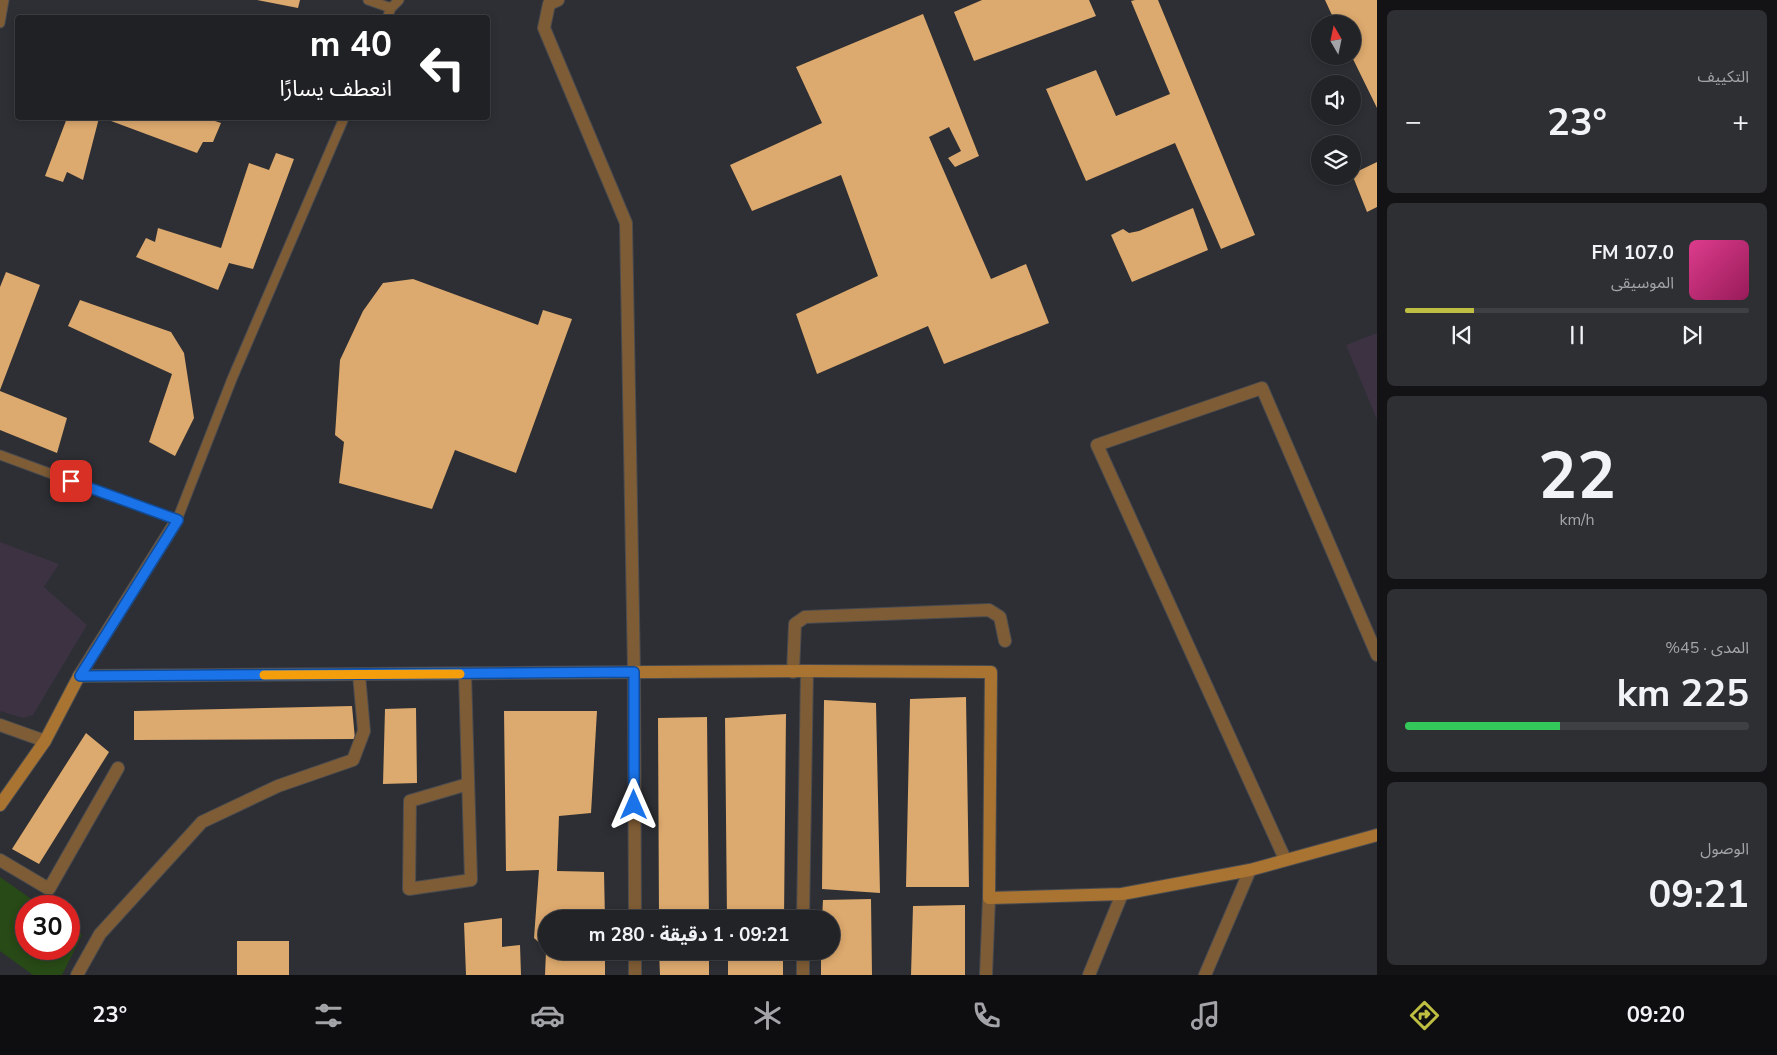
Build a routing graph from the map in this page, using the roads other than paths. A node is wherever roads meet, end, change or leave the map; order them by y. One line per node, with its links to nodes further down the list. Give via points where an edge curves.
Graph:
1 (4, 0): 7 (lane)
2 (368, 0): 5 (lane)
3 (399, 0): 5 (lane)
4 (558, 0): 14 (street, via 549,4 544,28 626,223)
5 (391, 8): 6 (lane)
6 (388, 15)
7 (0, 23)
8 (343, 120): 10 (lane, via 232,379)
9 (0, 455): 10 (lane)
10 (178, 520): 18 (street)
11 (1005, 641): 15 (street, via 1000,617 989,610 805,617 796,624)
12 (1377, 655): 25 (street, via 1262,388 1097,446)
13 (806, 671): 15 (street); 29 (street, via 991,672); 31 (street)
14 (634, 672): 15 (street); 17 (street); 30 (street)
15 (793, 672)
16 (359, 674): 17 (street); 18 (street); 34 (street, via 364,731 353,760 278,786 202,822 100,934)
17 (465, 674): 22 (street)
18 (80, 676): 20 (street)
19 (0, 726): 20 (street)
20 (45, 741): 23 (street)
21 (118, 768): 26 (street, via 49,889)
22 (468, 784): 22 (street, via 410,801 409,889 471,880)
23 (0, 805)
24 (1377, 836): 25 (street)
25 (1285, 859): 27 (street)
26 (0, 860)
27 (1250, 870): 28 (street); 39 (street)
28 (1122, 894): 29 (street); 38 (street)
29 (989, 898): 37 (street)
30 (635, 910)
31 (803, 910)
32 (635, 960): 35 (street)
33 (803, 960): 36 (street)
34 (77, 975)
35 (635, 975)
36 (802, 975)
37 (986, 975)
38 (1089, 975)
39 (1205, 975)

